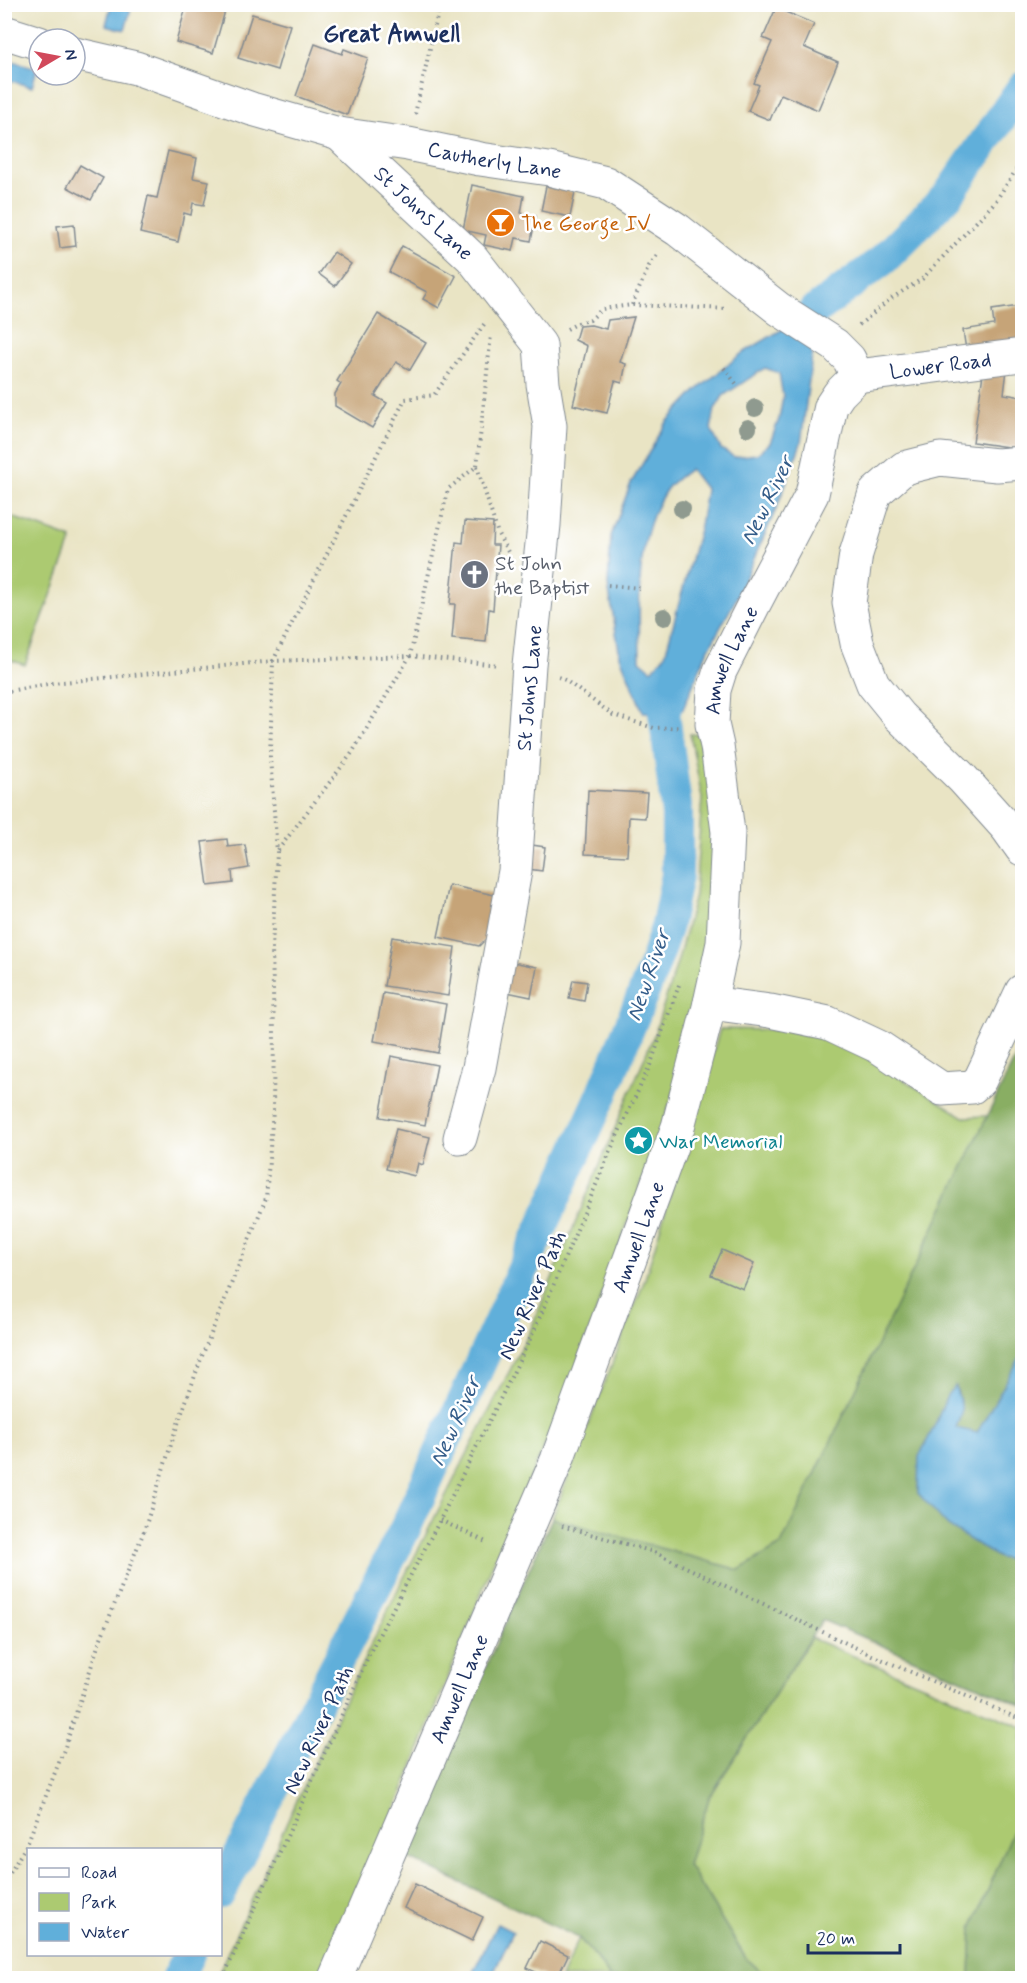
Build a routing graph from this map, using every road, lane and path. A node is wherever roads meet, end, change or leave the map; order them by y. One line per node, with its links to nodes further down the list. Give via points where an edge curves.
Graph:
1 (440, 4): 6 (path)
2 (4, 32): 3 (street)
3 (27, 39)
4 (87, 57): 5 (street, Cautherly Lane, via 136,68 252,109)
5 (339, 134): 6 (street, Cautherly Lane); 35 (street, St Johns Lane, via 472,258 540,345 550,426 515,871 479,1068)
6 (408, 144): 8 (street, Cautherly Lane, via 606,183)
7 (1023, 161): 14 (path, via 995,202 921,279)
8 (678, 230): 9 (path, via 649,266); 10 (street, Cautherly Lane)
9 (632, 305): 10 (path, via 757,310); 12 (path, via 602,309 590,320)
10 (775, 306): 14 (street, Cautherly Lane)
11 (488, 320): 25 (path, via 434,395 405,399)
12 (578, 323)
13 (492, 333): 20 (path)
14 (835, 345): 17 (street, Cautherly Lane, via 849,359)
15 (1023, 356): 17 (street, Lower Road)
16 (724, 368): 18 (path)
17 (857, 376): 34 (street, Amwell Lane, via 831,406 812,494 720,671 714,690 712,724 728,832 723,943)
18 (738, 386)
19 (1023, 463): 30 (street, via 997,465 940,459 904,468 875,493 856,554 849,603 857,643 873,684)
20 (477, 466): 21 (path, via 498,534); 24 (path, via 448,489)
21 (514, 561)
22 (608, 585): 23 (path)
23 (640, 588)
24 (410, 656): 25 (path); 26 (path); 31 (path, via 352,753)
25 (273, 661): 28 (path, via 52,683); 31 (path, via 270,757)
26 (502, 665)
27 (565, 680): 29 (path, via 613,714 654,728)
28 (4, 692)
29 (688, 726)
30 (1023, 849)
31 (277, 852): 40 (path, via 272,948 273,1111 266,1198 202,1356 144,1531 99,1643 65,1747 27,1844)
32 (681, 979): 37 (path, New River Path, via 651,1063 534,1331)
33 (1023, 991): 34 (street, via 980,1080 972,1087 957,1089 942,1089 879,1047 828,1023)
34 (710, 1003): 36 (street, Amwell Lane, via 678,1126)
35 (460, 1138)
36 (533, 1518): 39 (path, via 654,1552 867,1653); 42 (street, Amwell Lane)
37 (440, 1520): 38 (path); 41 (path, New River Path, via 372,1648)
38 (489, 1543)
39 (1023, 1720)
40 (4, 1883)
41 (223, 1978)
42 (335, 1978)

